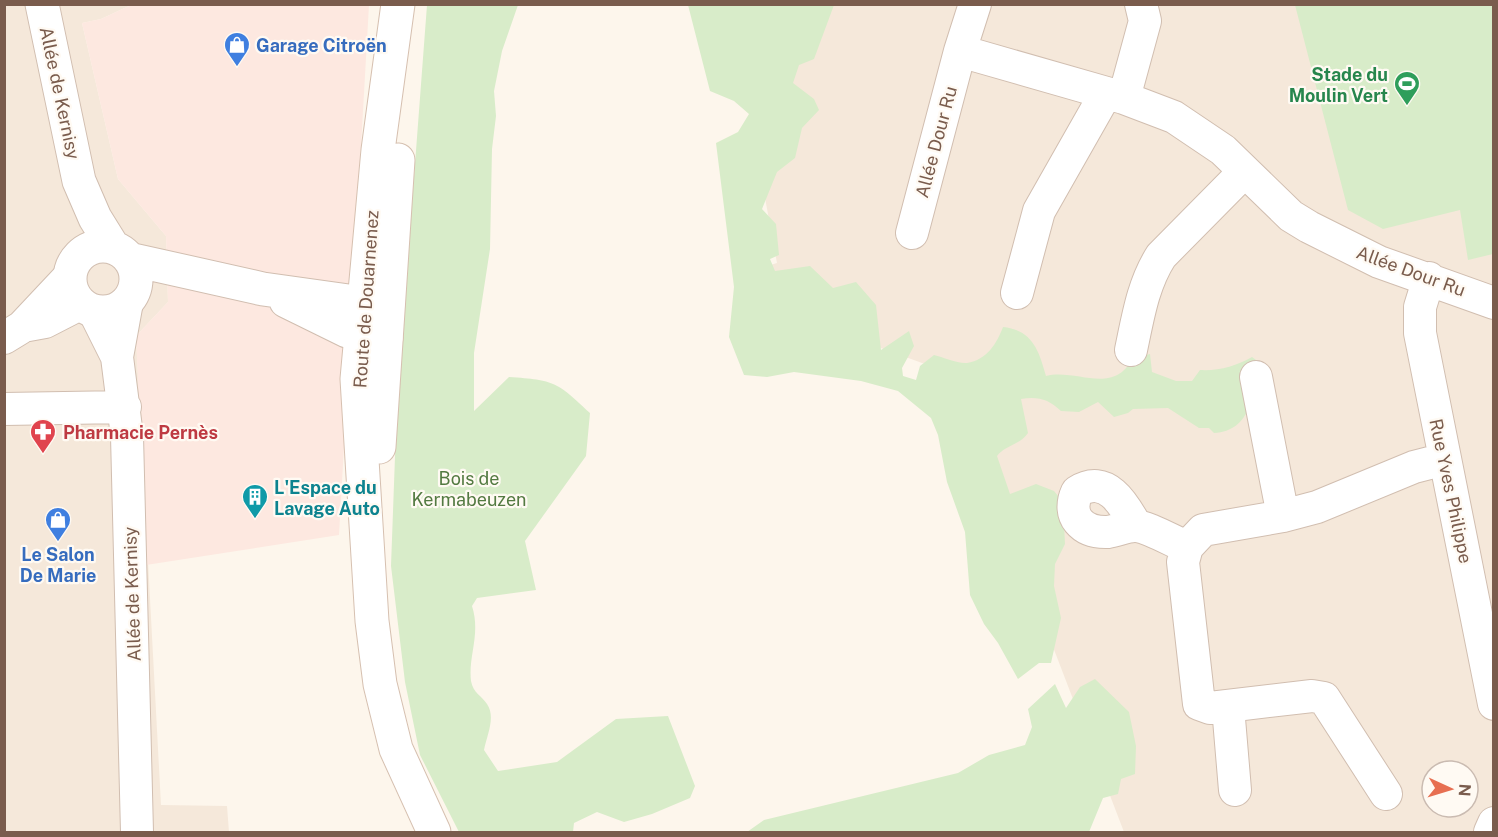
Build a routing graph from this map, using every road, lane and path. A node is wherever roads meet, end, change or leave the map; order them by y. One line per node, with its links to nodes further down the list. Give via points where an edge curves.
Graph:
1 (42, 4): 8 (main road, Allée de Kernisy)
2 (400, 4): 10 (main road, Route de Douarnenez, via 378,150); 17 (main road, Route de Douarnenez, via 400,130)
3 (975, 4): 5 (street, Allée Dour Ru)
4 (1141, 4): 6 (street, via 1145,21)
5 (960, 51): 6 (street, Allée Dour Ru); 9 (street, Allée Dour Ru)
6 (1115, 96): 7 (street, Allée Dour Ru, via 1187,124); 14 (street, via 1039,211)
7 (1244, 172): 12 (street, Allée Dour Ru, via 1291,216 1309,227 1378,262); 19 (street, via 1161,256 1152,270 1142,296)
8 (79, 182): 11 (main road, Allée de Kernisy); 13 (main road, Allée de Kernisy)
9 (912, 233)
10 (368, 254): 16 (main road); 17 (main road, Route de Douarnenez)
11 (126, 274): 13 (main road, via 112,311); 13 (main road, via 90,248); 16 (main road, via 152,262 263,289); 20 (street, Allée de Kernisy)
12 (1428, 278): 15 (street, Allée Dour Ru); 25 (street, Rue Yves Philippe, via 1420,307 1420,333)
13 (80, 287): 18 (street); 20 (street, Allée de Kernisy)
14 (1017, 293)
15 (1494, 303)
16 (312, 306): 17 (main road); 22 (main road, via 344,350)
17 (374, 320): 22 (main road, Route de Douarnenez); 29 (main road, Route de Douarnenez)
18 (13, 332)
19 (1131, 350)
20 (117, 357): 23 (street, Allée de Kernisy)
21 (1256, 377): 26 (street)
22 (357, 379): 29 (main road, Route de Douarnenez)
23 (124, 407): 24 (street); 35 (street, Allée de Kernisy)
24 (4, 409)
25 (1445, 459): 26 (street, via 1414,466 1330,503); 30 (street, Rue Yves Philippe)
26 (1283, 516): 28 (street, via 1203,530)
27 (1136, 526): 28 (street)
28 (1187, 547): 31 (street, via 1184,573 1197,698 1203,707)
29 (370, 596): 36 (main road, Route de Douarnenez, via 386,714 408,781)
30 (1494, 704)
31 (1228, 707): 32 (street); 33 (street, via 1312,696 1324,698)
32 (1235, 790)
33 (1386, 794)
34 (1494, 823): 37 (street)
35 (137, 832)
36 (434, 832)
37 (1490, 832)

